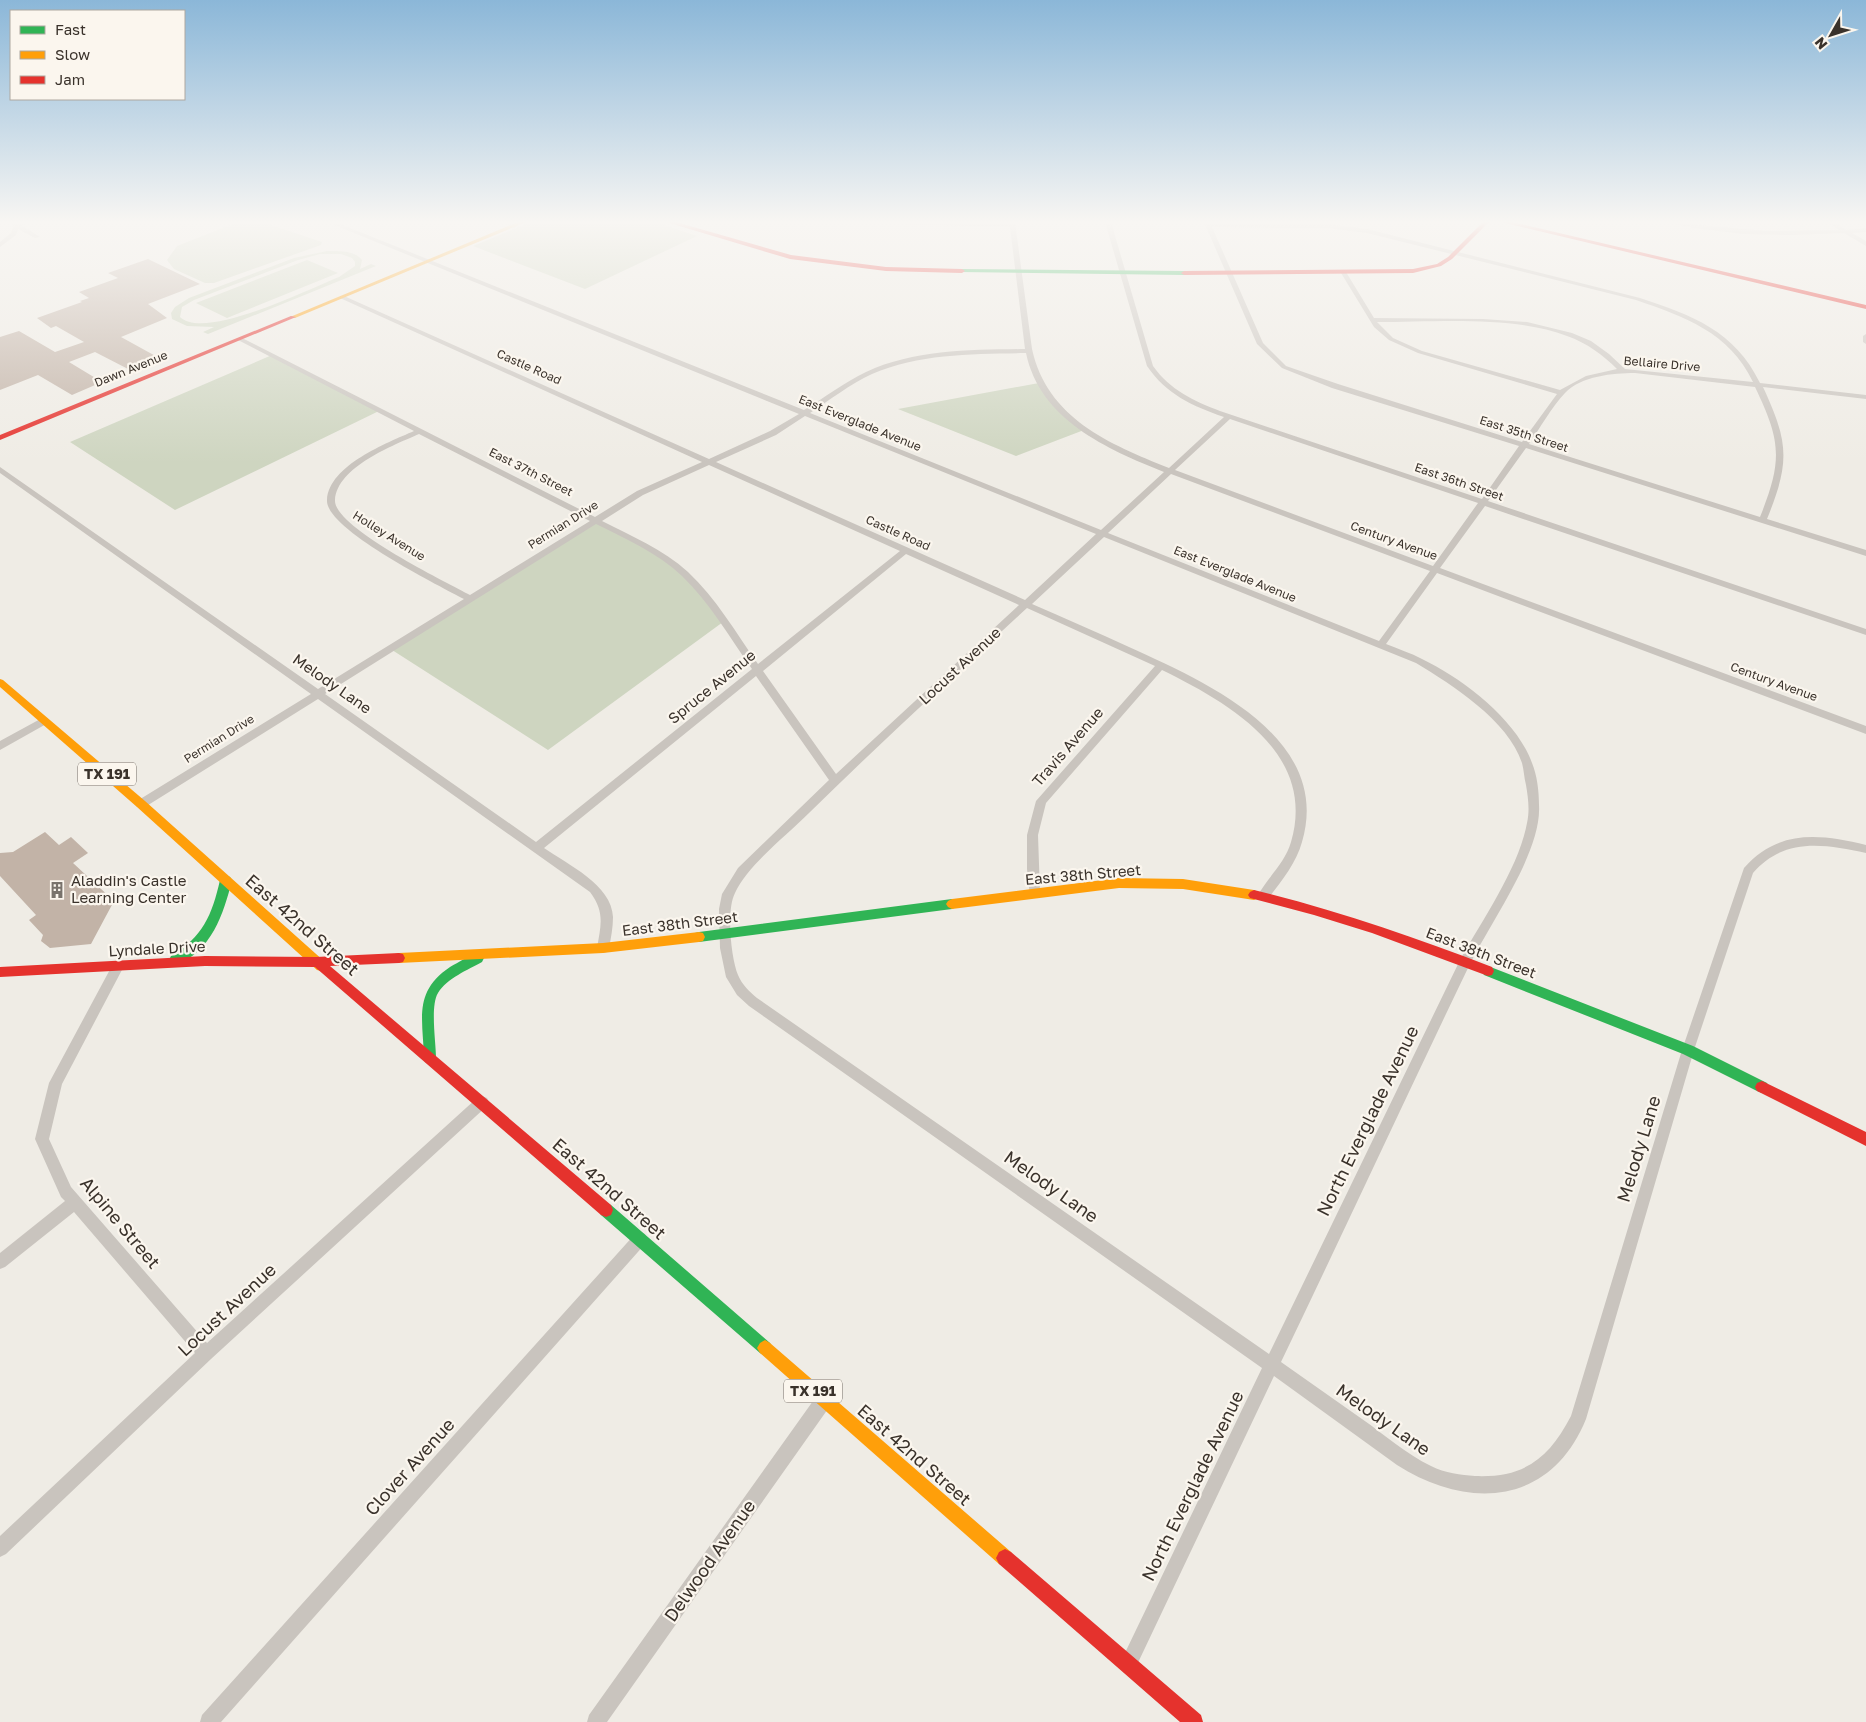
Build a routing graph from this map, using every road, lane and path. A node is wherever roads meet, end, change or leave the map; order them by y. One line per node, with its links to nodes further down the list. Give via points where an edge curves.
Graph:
1 (329, 302): 13 (main road, Dawn Avenue)
2 (354, 302): 25 (street, Castle Road)
3 (531, 302): 20 (street, East Everglade Avenue)
4 (1023, 302): 15 (street, Century Avenue)
5 (1131, 302): 21 (street, East 36th Street, via 1146,356 1155,374 1180,396)
6 (1241, 302): 24 (street, East 35th Street, via 1254,334 1266,352 1284,366 1335,386)
7 (1362, 302): 11 (street)
8 (1646, 302): 17 (street, via 1707,327 1744,359)
9 (1846, 302): 10 (main road)
10 (1866, 307)
11 (1373, 320): 16 (street, via 1511,321 1543,326 1588,342 1605,352); 18 (street, via 1385,335 1408,348)
12 (1866, 336): 14 (street)
13 (240, 339): 22 (street, East 37th Street); 23 (main road, Dawn Avenue)
14 (1866, 342)
15 (1029, 351): 20 (street, Permian Drive, via 942,353 901,360 868,374); 27 (street, Century Avenue, via 1036,376 1045,392 1074,422 1121,451)
16 (1623, 371): 17 (street, Bellaire Drive); 18 (street, Bellaire Drive, via 1586,378)
17 (1758, 385): 19 (street, Bellaire Drive); 30 (street, via 1771,413 1781,452 1776,486)
18 (1561, 394): 24 (street, Bellaire Drive)
19 (1866, 397)
20 (805, 413): 25 (street, Permian Drive, via 767,436); 31 (street, East Everglade Avenue)
21 (1229, 416): 27 (street, Locust Avenue); 28 (street, East 36th Street)
22 (421, 430): 29 (street, East 37th Street); 35 (street, Holley Avenue, via 378,451 349,470 334,489 332,509 351,529)
23 (0, 438)
24 (1524, 446): 28 (street, Bellaire Drive); 30 (street, East 35th Street)
25 (710, 462): 29 (street, Permian Drive, via 640,493); 32 (street, Castle Road)
26 (0, 469): 42 (street, Melody Lane)
27 (1170, 471): 31 (street, Locust Avenue); 34 (street, Century Avenue)
28 (1483, 502): 34 (street, Bellaire Drive); 37 (street, East 36th Street)
29 (596, 520): 35 (street, Permian Drive); 40 (street, East 37th Street, via 655,551 685,574 710,603)
30 (1762, 521): 33 (street, East 35th Street)
31 (1103, 533): 36 (street, Locust Avenue); 38 (street, East Everglade Avenue)
32 (906, 550): 36 (street, Castle Road); 40 (street, Spruce Avenue)
33 (1866, 553)
34 (1435, 569): 38 (street, Bellaire Drive); 44 (street, Century Avenue)
35 (468, 598): 42 (street, Permian Drive)
36 (1026, 604): 39 (street, Castle Road); 46 (street, Locust Avenue)
37 (1866, 632)
38 (1381, 645): 57 (street, North Everglade Avenue, via 1419,661 1483,704 1526,758 1536,805 1530,836)
39 (1161, 665): 51 (street, Travis Avenue, via 1041,800 1030,837); 52 (street, Castle Road, via 1220,695 1253,719 1277,745 1294,776 1300,807 1296,842 1281,873)
40 (757, 670): 46 (street, East 37th Street); 48 (street, Spruce Avenue)
41 (0, 682): 43 (main road, East 42nd Street / TX 191)
42 (316, 693): 47 (street, Permian Drive); 48 (street, Melody Lane)
43 (44, 721): 45 (street); 47 (main road, East 42nd Street / TX 191)
44 (1866, 730)
45 (0, 746)
46 (834, 781): 53 (street, Locust Avenue, via 764,848 732,884 725,909)
47 (141, 804): 50 (main road, East 42nd Street / TX 191)
48 (536, 848): 54 (street, Melody Lane, via 603,900 608,918)
49 (1866, 849): 61 (street, Melody Lane, via 1832,842 1795,842 1779,846 1755,860 1748,871)
50 (226, 880): 56 (main road, East 42nd Street / TX 191); 58 (main road, via 215,922 206,938 190,953)
51 (1034, 894): 52 (main road, East 38th Street, via 1119,883 1183,884); 53 (main road, East 38th Street)
52 (1263, 897): 57 (main road, East 38th Street, via 1298,905)
53 (726, 934): 54 (main road, East 38th Street); 69 (street, Melody Lane, via 732,978 740,991 753,1002)
54 (604, 948): 55 (main road, East 38th Street)
55 (487, 954): 56 (main road, East 38th Street); 62 (main road, via 449,972 429,994)
56 (316, 962): 58 (main road, Lyndale Drive); 62 (main road, East 42nd Street / TX 191)
57 (1465, 962): 61 (main road, East 38th Street); 69 (street, North Everglade Avenue)
58 (166, 963): 59 (main road, Lyndale Drive)
59 (118, 966): 60 (main road, Lyndale Drive); 65 (street, Alpine Street, via 56,1083 42,1139 66,1192)
60 (0, 972)
61 (1688, 1050): 64 (main road, East 38th Street); 69 (street, Melody Lane, via 1578,1419 1556,1458 1518,1480 1495,1485 1444,1479 1393,1454)
62 (430, 1058): 63 (main road, East 42nd Street / TX 191)
63 (482, 1102): 66 (main road, East 42nd Street / TX 191); 68 (street, Locust Avenue)
64 (1866, 1139)
65 (75, 1202): 67 (street); 68 (street, Alpine Street)
66 (640, 1239): 70 (main road, East 42nd Street / TX 191); 73 (street, Clover Avenue)
67 (0, 1262)
68 (206, 1354): 71 (street, Locust Avenue)
69 (1272, 1365): 72 (street, North Everglade Avenue)
70 (824, 1400): 72 (main road, East 42nd Street / TX 191); 74 (street, Delwood Avenue)
71 (0, 1548)
72 (1128, 1664): 75 (main road, East 42nd Street / TX 191)
73 (210, 1722)
74 (596, 1722)
75 (1194, 1722)

